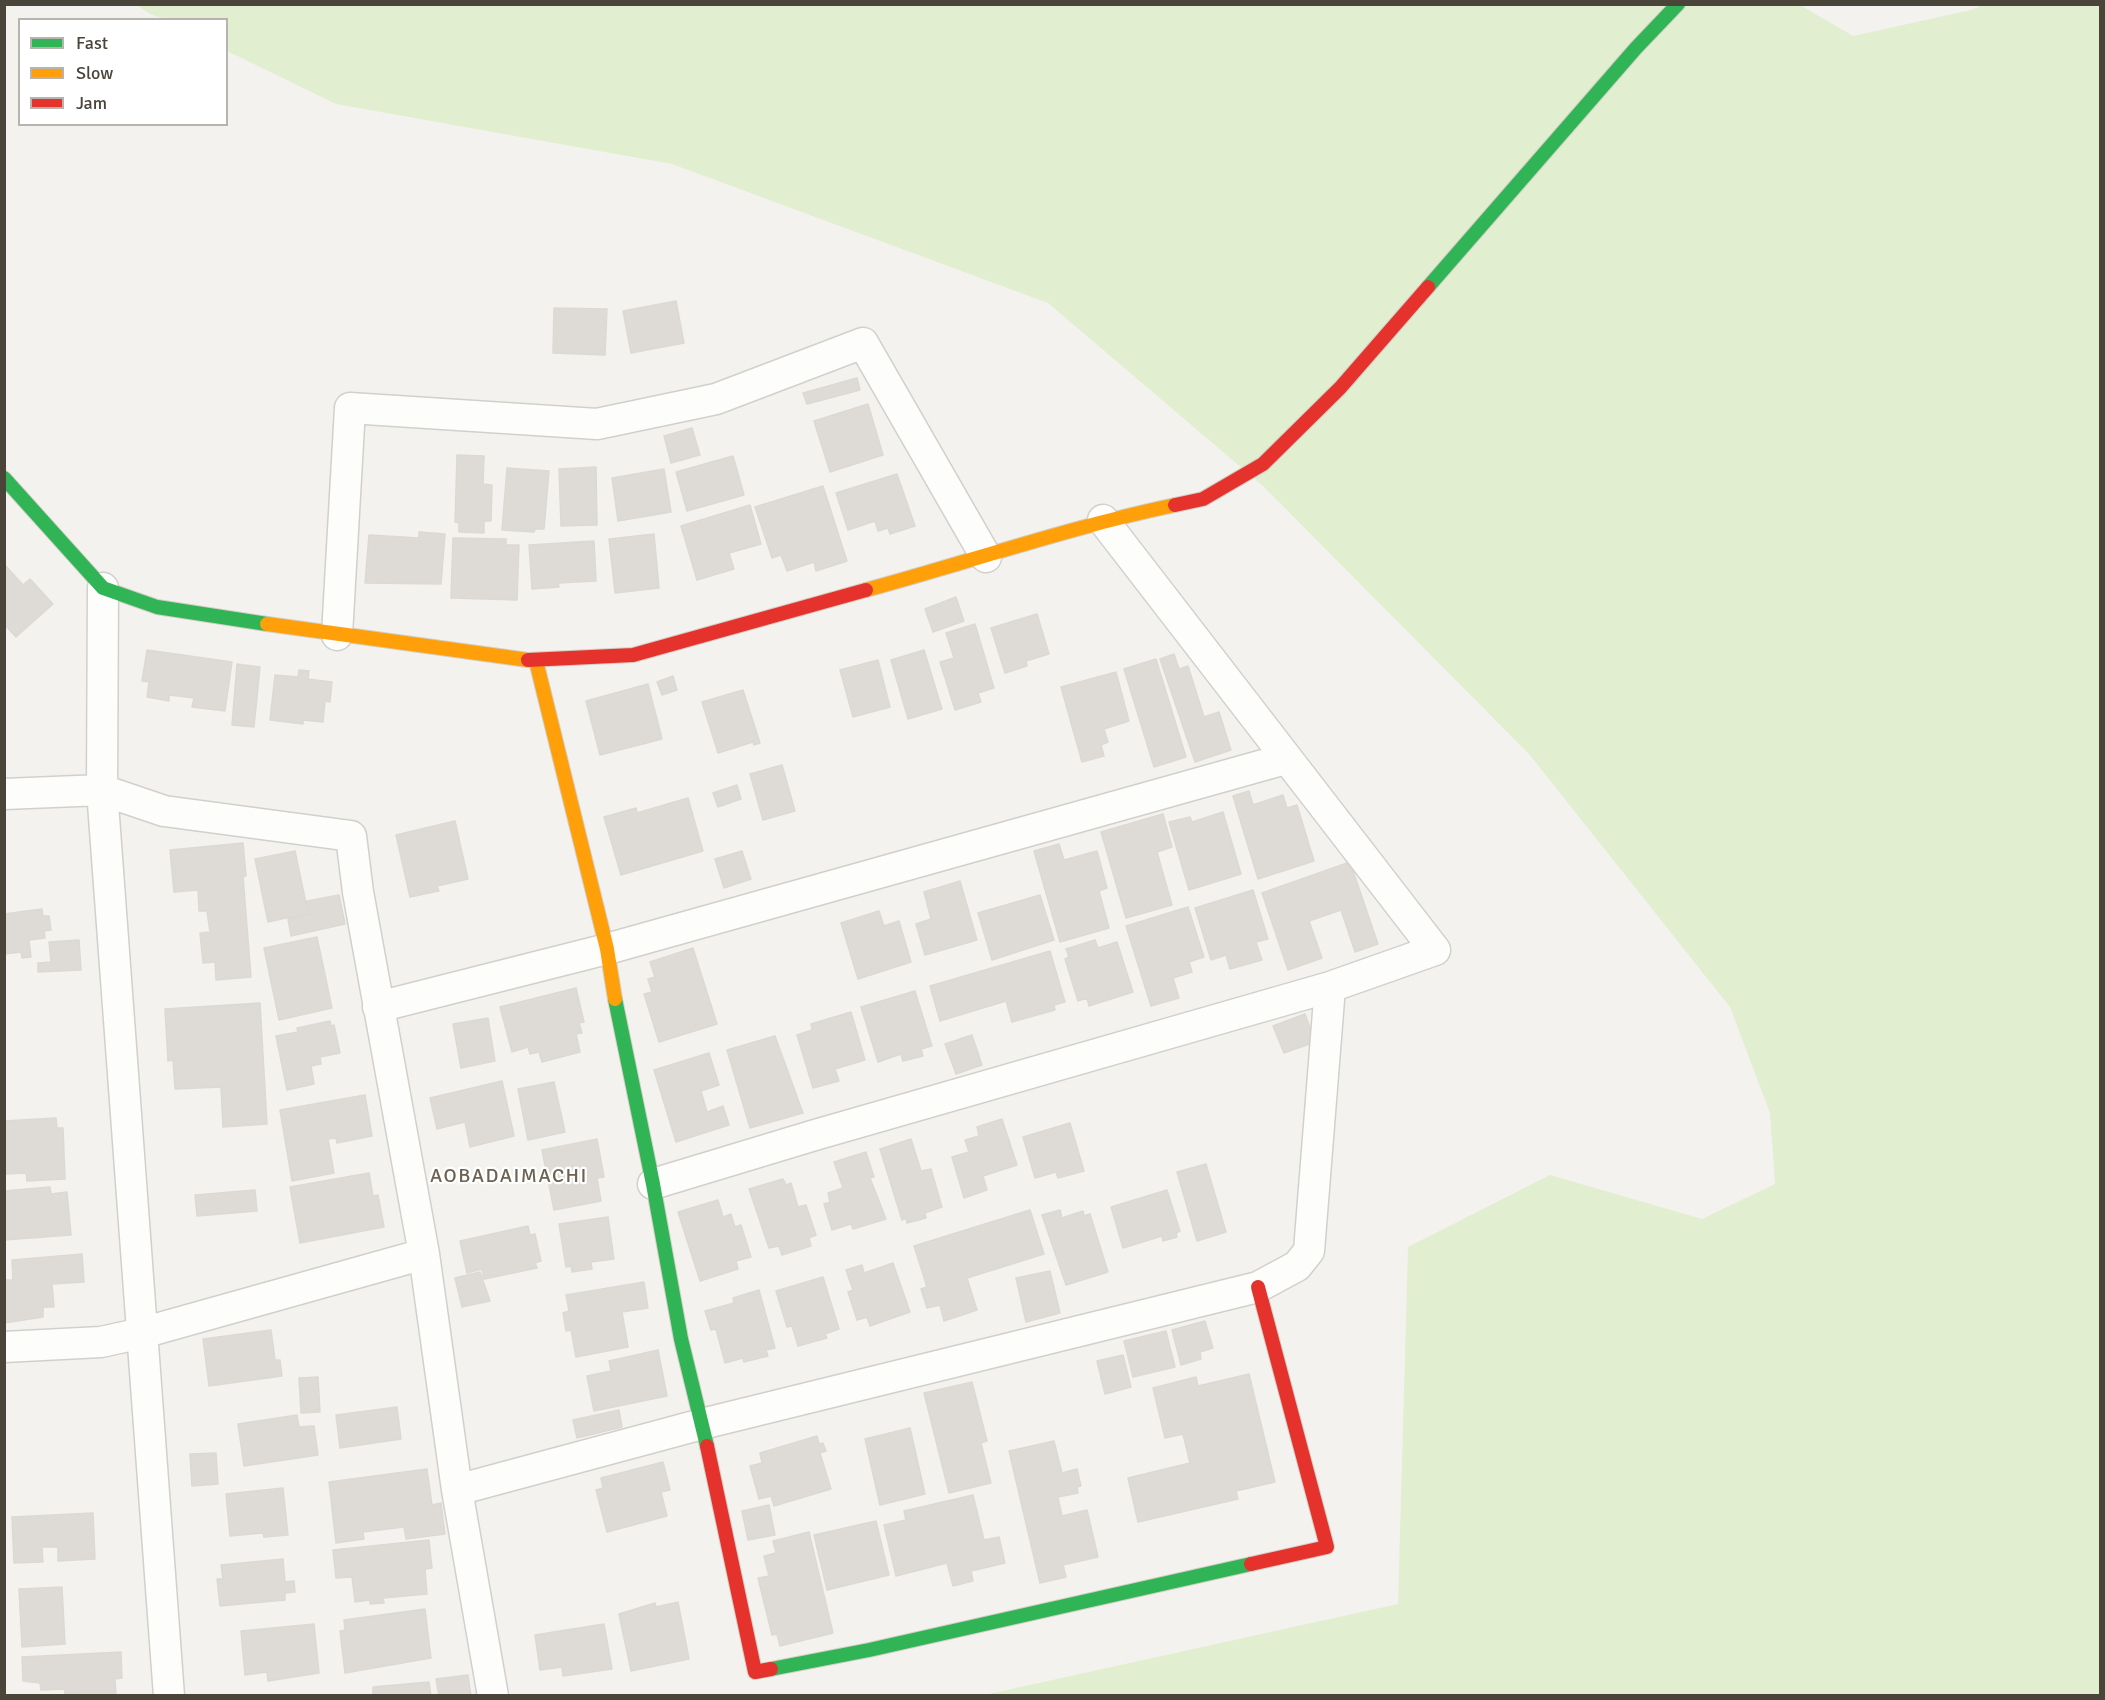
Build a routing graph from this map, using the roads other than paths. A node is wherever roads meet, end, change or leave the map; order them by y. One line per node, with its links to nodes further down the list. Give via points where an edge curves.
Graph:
1 (1678, 4): 3 (street, via 1340,388 1263,464 1203,500)
2 (4, 478): 5 (street)
3 (1103, 520): 4 (street); 8 (street)
4 (986, 557): 6 (street, via 863,343 716,399 597,424 350,408); 7 (street, via 633,655)
5 (103, 588): 6 (street, via 157,607); 9 (street)
6 (337, 635): 7 (street)
7 (536, 661): 11 (street)
8 (1285, 759): 11 (street); 12 (street, via 1362,852 1435,950)
9 (102, 790): 10 (street); 13 (street, via 164,811 351,836); 17 (street)
10 (4, 794)
11 (606, 949): 13 (street); 14 (street)
12 (1330, 987): 14 (street); 16 (street, via 1310,1251 1297,1266)
13 (378, 1007): 15 (street)
14 (653, 1184): 19 (street, via 681,1339)
15 (424, 1254): 17 (street); 20 (street)
16 (1258, 1287): 19 (street); 19 (street, via 1326,1547 755,1672)
17 (142, 1333): 18 (street, via 101,1342); 21 (street)
18 (4, 1347)
19 (702, 1424): 20 (street)
20 (457, 1490): 22 (street)
21 (169, 1695)
22 (493, 1695)

